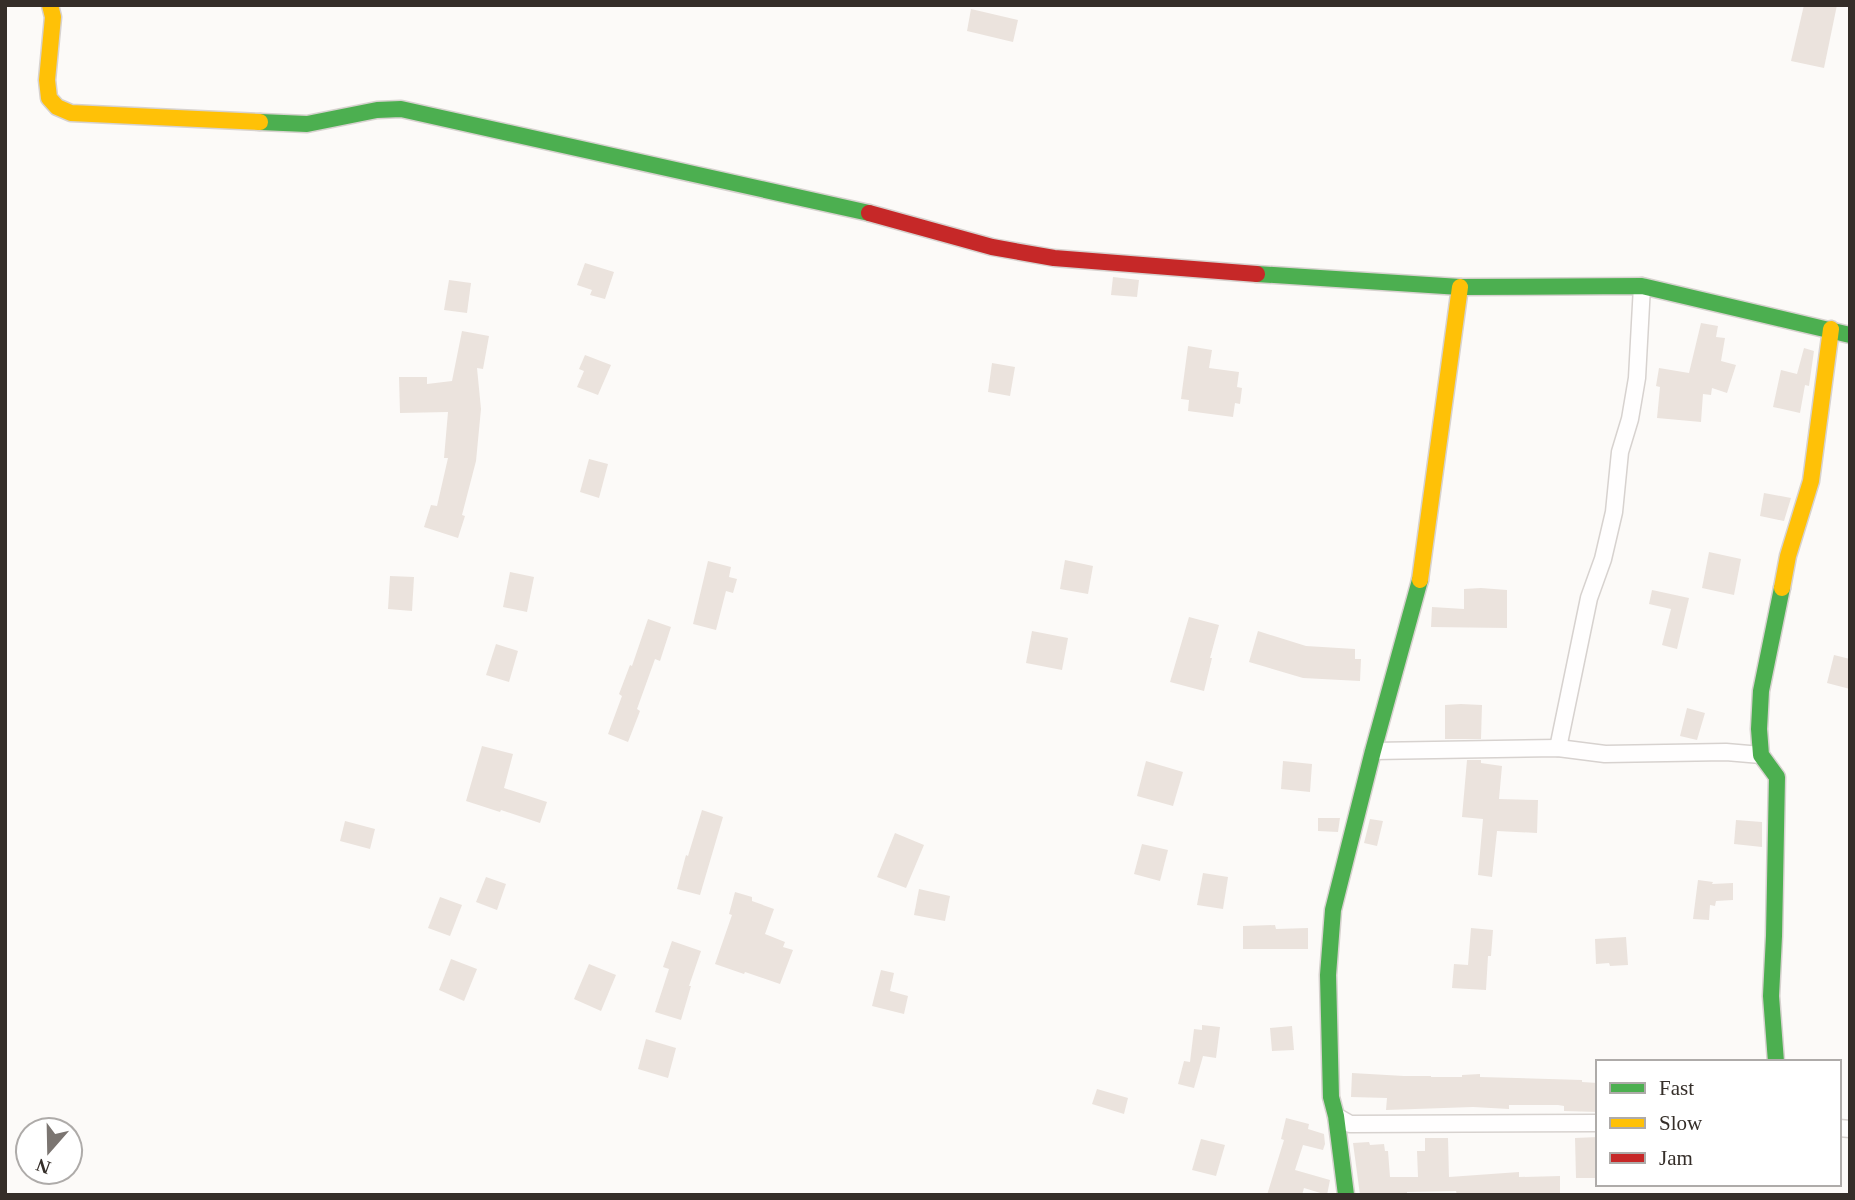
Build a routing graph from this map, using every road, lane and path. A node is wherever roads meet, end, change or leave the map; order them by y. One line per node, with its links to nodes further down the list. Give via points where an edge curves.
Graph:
1 (50, 5): 3 (street, via 50,98 71,113 307,124 401,109 849,207 992,247 1054,258)
2 (1642, 286): 3 (street); 4 (street); 6 (street, via 1637,378 1620,452 1614,512 1589,598)
3 (1460, 287): 7 (street, via 1420,582)
4 (1831, 329): 5 (street); 8 (street, via 1811,481 1788,556 1761,691)
5 (1850, 335)
6 (1558, 748): 7 (street); 8 (street, via 1605,754)
7 (1373, 751): 10 (street, via 1333,910 1328,975 1331,1097)
8 (1761, 755): 9 (street, via 1777,778 1770,996)
9 (1776, 1060)
10 (1336, 1116): 11 (street, via 1350,1124); 12 (street)
11 (1596, 1123)
12 (1346, 1195)

